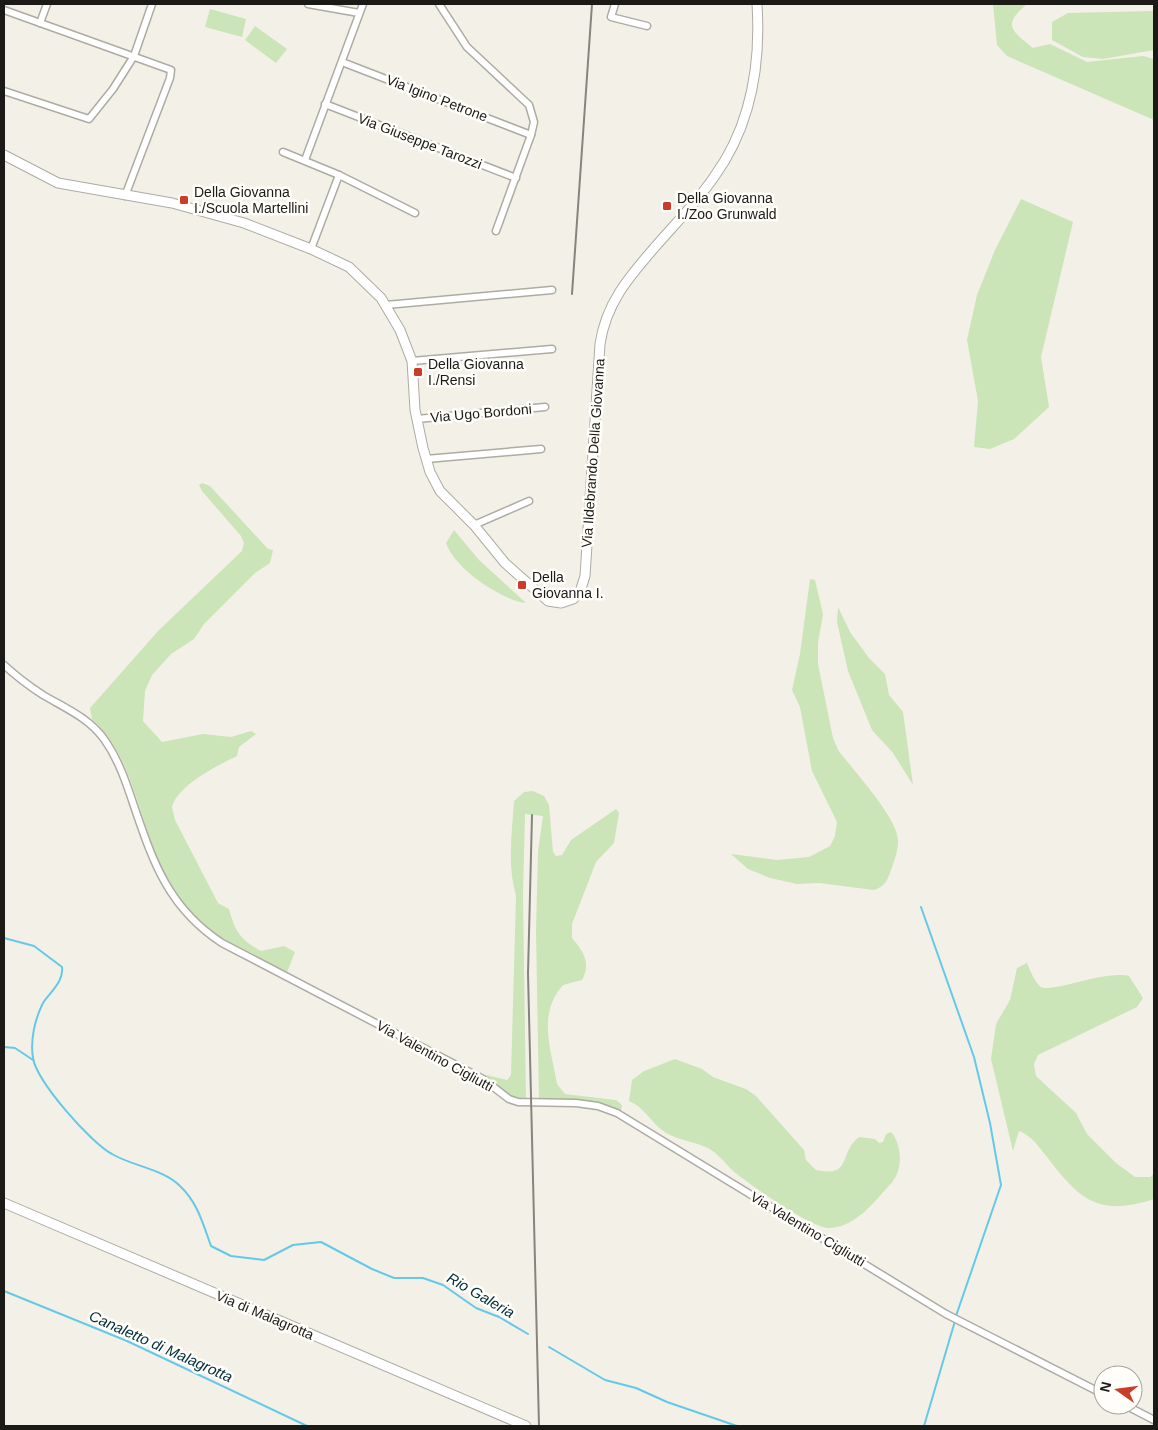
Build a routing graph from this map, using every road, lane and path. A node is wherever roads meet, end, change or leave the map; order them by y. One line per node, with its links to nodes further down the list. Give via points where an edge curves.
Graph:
1 (48, 4): 10 (street)
2 (152, 4): 12 (street)
3 (308, 4): 9 (street)
4 (363, 4): 9 (street)
5 (439, 4): 16 (street, via 467,47 529,105 534,122)
6 (614, 4): 11 (street, via 611,17)
7 (756, 4): 35 (street, Via Ildebrando Della Giovanna, via 757,67 736,139 715,177 622,287 607,315 600,344 585,574 580,592 565,603 548,601 505,563)
8 (4, 10): 10 (street)
9 (359, 13): 13 (street)
10 (40, 23): 12 (street)
11 (647, 26)
12 (134, 56): 14 (street, via 89,120); 22 (street, via 171,71)
13 (342, 62): 15 (street); 16 (street, Via Igino Petrone)
14 (4, 91)
15 (325, 104): 19 (street); 21 (street, Via Giuseppe Tarozzi)
16 (531, 135): 21 (street)
17 (283, 152): 19 (street)
18 (4, 154): 22 (street, Via Ildebrando Della Giovanna, via 58,183)
19 (305, 160): 20 (street)
20 (339, 175): 23 (street); 25 (street)
21 (516, 178): 24 (street)
22 (125, 196): 25 (street, Via Ildebrando Della Giovanna, via 172,203 244,223)
23 (416, 213)
24 (496, 231)
25 (311, 249): 27 (street, Via Ildebrando Della Giovanna, via 349,267)
26 (552, 290): 27 (street)
27 (386, 305): 29 (street, Via Ildebrando Della Giovanna)
28 (552, 349): 29 (street)
29 (412, 361): 31 (street, Via Ildebrando Della Giovanna)
30 (545, 407): 31 (street, Via Ugo Bordoni)
31 (416, 419): 33 (street, Via Ildebrando Della Giovanna)
32 (541, 449): 33 (street)
33 (426, 459): 35 (street, Via Ildebrando Della Giovanna, via 440,490)
34 (529, 501): 35 (street)
35 (474, 525)
36 (4, 665): 38 (street, Via Valentino Cigliutti, via 82,718 101,735 122,772 144,836 167,888 206,932 222,943 483,1079 509,1099 526,1104 598,1106 617,1114 951,1316)
37 (4, 1203): 39 (street, Via di Malagrotta)
38 (1093, 1389)
39 (526, 1426)

